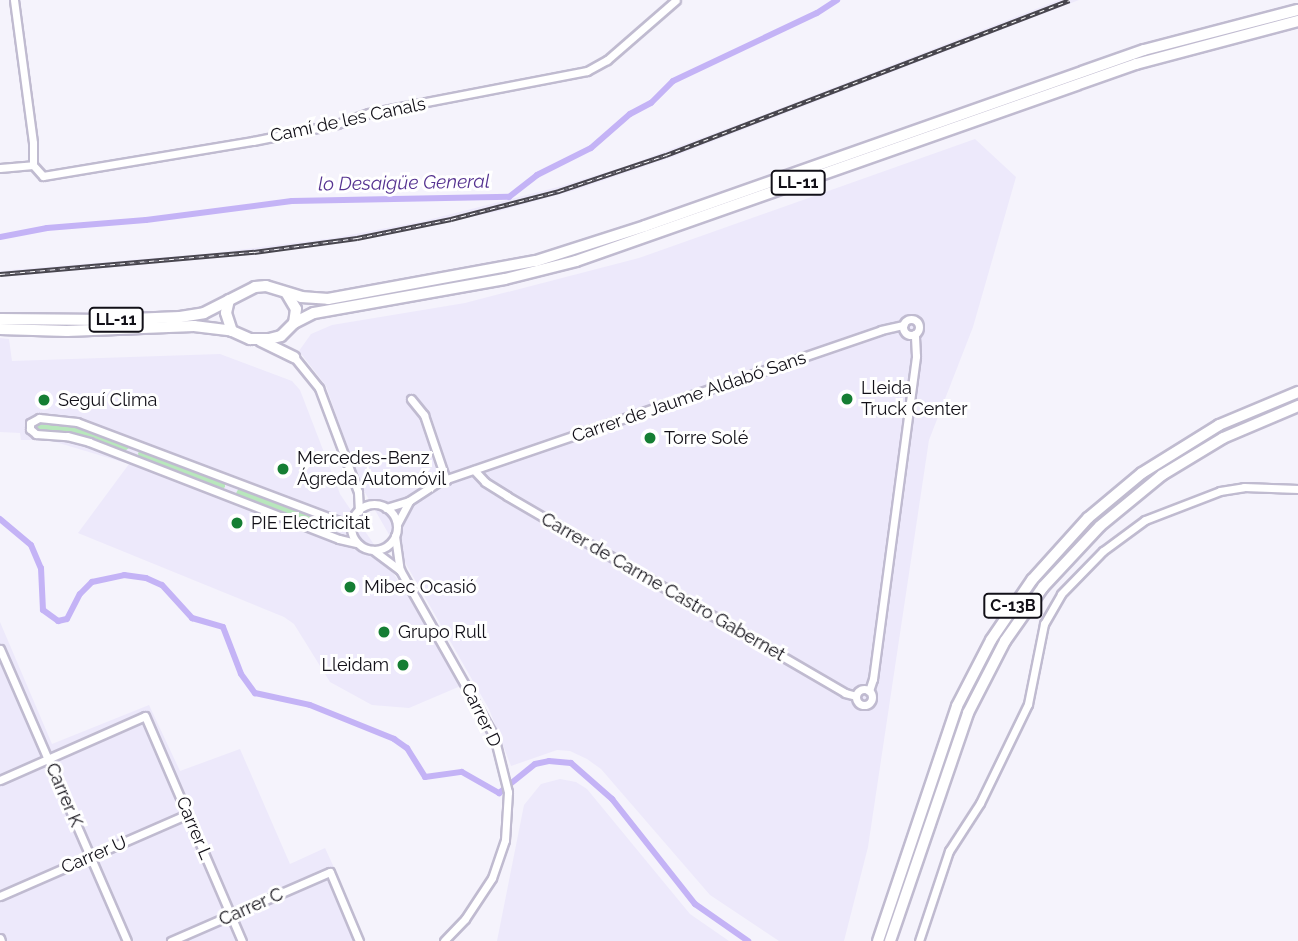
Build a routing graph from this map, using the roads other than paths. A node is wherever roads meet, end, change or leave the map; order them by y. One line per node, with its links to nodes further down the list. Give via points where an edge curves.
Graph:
1 (14, 0): 5 (street)
2 (676, 0): 5 (street, Camí de les Canals, via 607,60 587,71 246,142 43,176)
3 (1298, 10): 7 (highway, LL-11, via 1133,54 547,258 339,297 308,298)
4 (1298, 20): 11 (highway, LL-11, via 1136,64 576,261 492,282 327,310)
5 (33, 165): 6 (street, Camí de les Canals)
6 (0, 168)
7 (285, 292): 8 (highway, LL-11, via 255,287); 11 (highway, via 296,309)
8 (229, 300): 9 (highway, LL-11, via 204,313 180,317); 13 (highway, via 226,313)
9 (0, 319)
10 (903, 325): 14 (street, via 907,334); 14 (street, via 909,319 916,321 919,328); 22 (street, Carrer de Jaume Aldabó Sans)
11 (291, 326): 15 (highway, LL-11, via 281,336); 16 (highway)
12 (0, 329): 13 (highway, LL-11, via 194,326)
13 (232, 331): 15 (highway, LL-11)
14 (915, 334): 40 (street, via 916,356)
15 (258, 340): 16 (highway)
16 (294, 357): 26 (street, via 319,388)
17 (1298, 392): 53 (highway, C-13B, via 1219,425 1142,473 1088,518 1032,580 990,640 957,706)
18 (411, 399): 23 (street, via 424,415)
19 (1298, 406): 54 (highway, C-13B, via 1223,438 1152,482 1091,534 1031,603 993,662 968,713)
20 (136, 443): 21 (street); 21 (street, via 68,419 38,418 30,423 36,434 68,436); 24 (street)
21 (130, 458): 27 (street)
22 (474, 470): 23 (street, Carrer de Jaume Aldabó Sans); 41 (street, Carrer de Carme Castro Gabernet, via 498,491)
23 (446, 480): 28 (street, Carrer de Jaume Aldabó Sans)
24 (233, 481): 27 (street); 32 (street)
25 (1298, 489): 55 (street, via 1220,491 1145,520 1103,551 1061,594 1044,624 1028,704 980,803 949,851)
26 (358, 492): 29 (street); 31 (street)
27 (228, 496): 35 (street)
28 (409, 500): 30 (street, Carrer de Jaume Aldabó Sans); 33 (street)
29 (375, 505): 30 (street); 31 (street)
30 (386, 508): 33 (street)
31 (359, 511): 32 (street)
32 (348, 522): 35 (street); 36 (street)
33 (397, 524): 34 (street)
34 (395, 536): 37 (street, via 386,547); 38 (street, Carrer D)
35 (343, 541): 36 (street)
36 (357, 542): 37 (street)
37 (373, 550): 38 (street, Carrer D)
38 (400, 570): 52 (street, Carrer D, via 494,736 508,792 505,840 492,878 466,919)
39 (1, 649): 42 (street, Carrer K)
40 (869, 691): 41 (street, via 860,690); 41 (street, via 868,704 859,703)
41 (856, 696)
42 (48, 758): 43 (street); 44 (street, Carrer L, via 145,716); 45 (street, Carrer K)
43 (0, 780)
44 (188, 814): 45 (street, Carrer U); 47 (street, Carrer L)
45 (91, 857): 46 (street, Carrer U); 48 (street, Carrer K)
46 (0, 896)
47 (231, 916): 49 (street, Carrer C); 50 (street, Carrer L); 51 (street, Carrer C, via 330,872)
48 (127, 941)
49 (171, 941)
50 (242, 941)
51 (359, 941)
52 (444, 941)
53 (878, 941)
54 (890, 941)
55 (919, 941)

